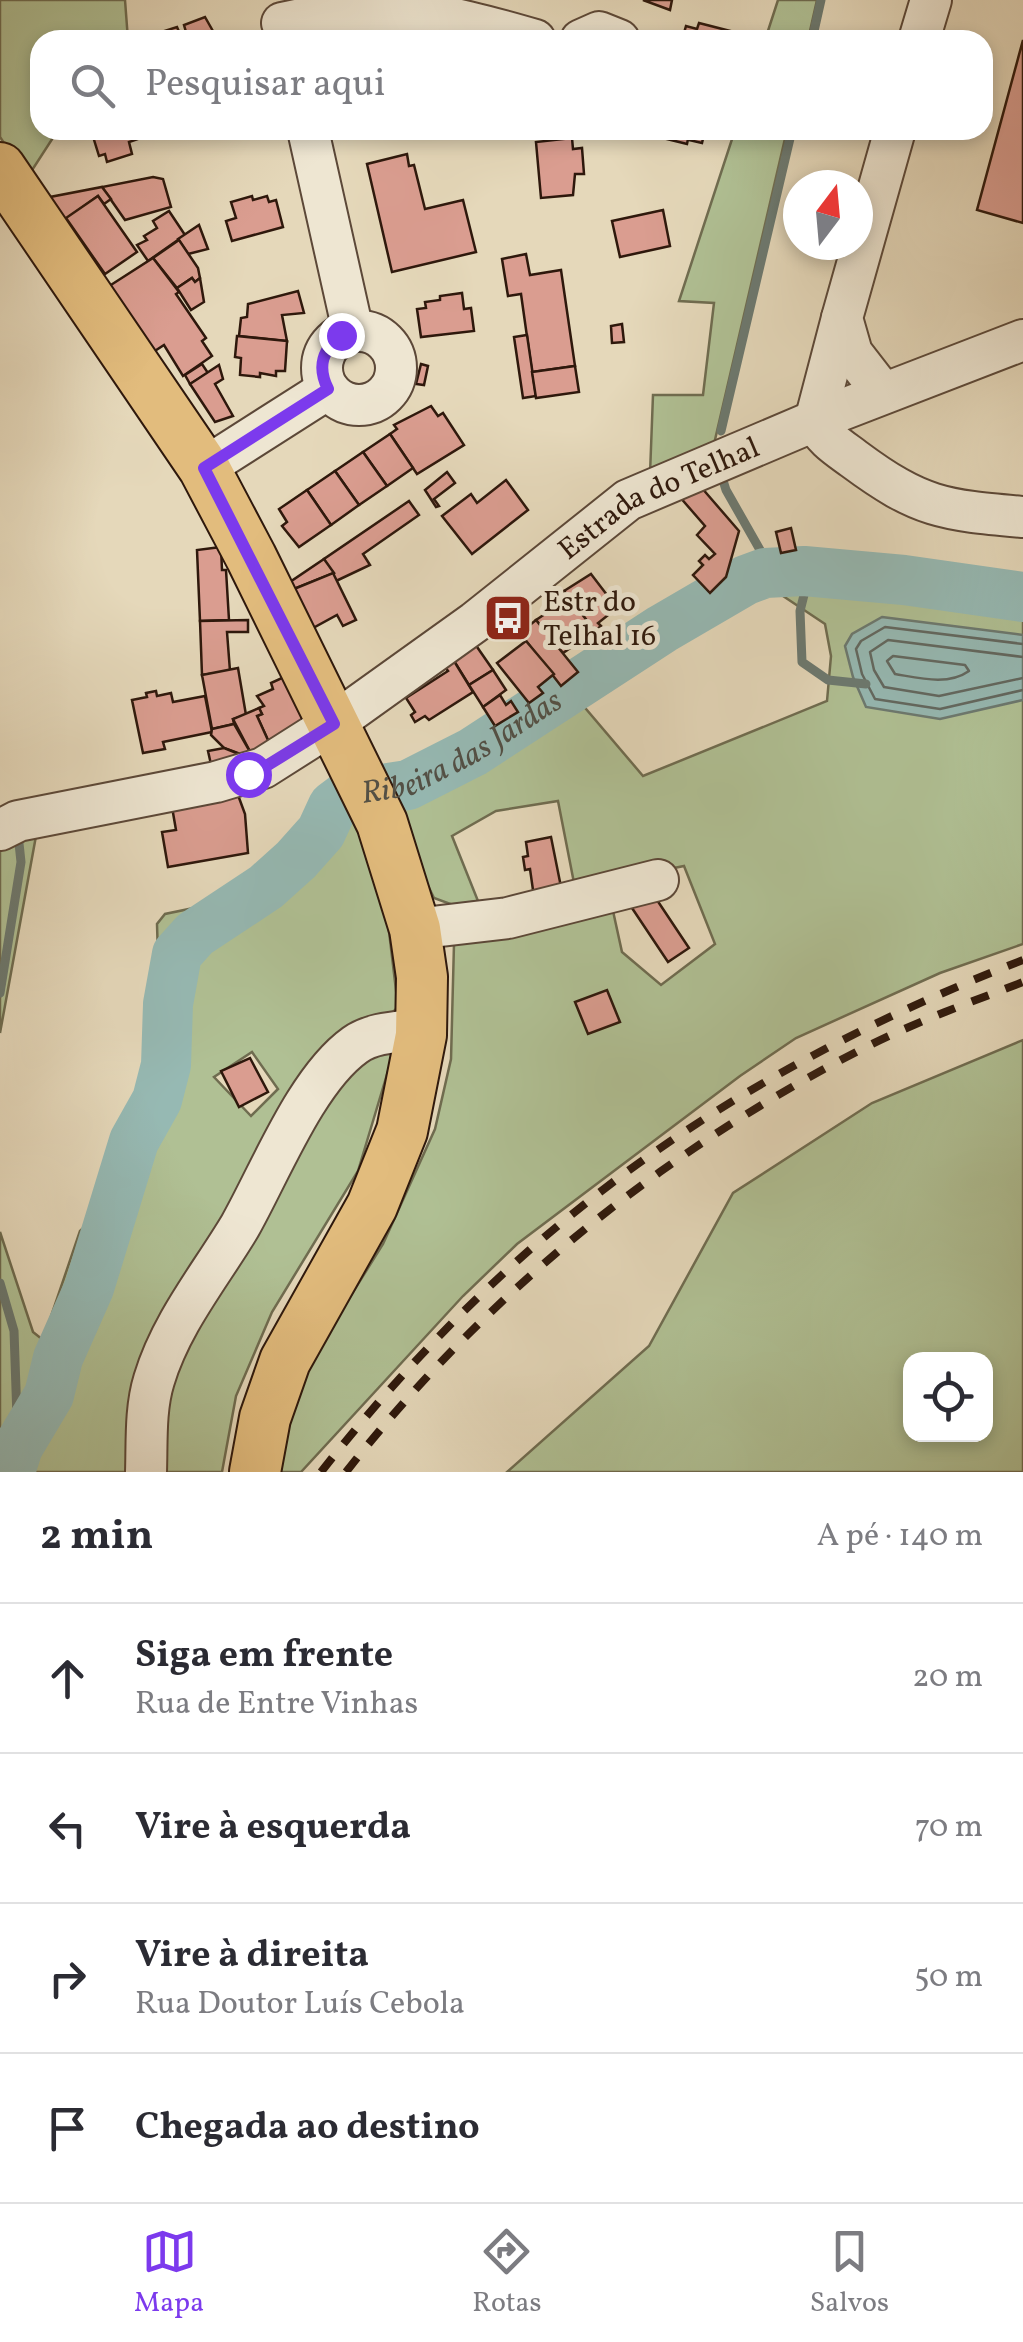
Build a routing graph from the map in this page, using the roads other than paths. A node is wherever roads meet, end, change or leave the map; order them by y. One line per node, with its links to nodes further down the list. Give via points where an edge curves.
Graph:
1 (930, 0): 4 (street)
2 (281, 21): 3 (street, via 378,8 423,10)
3 (498, 30)
4 (922, 30)
5 (310, 140): 9 (street)
6 (892, 140): 8 (street)
7 (0, 168): 14 (main road)
8 (842, 318): 12 (street, via 852,352); 13 (street)
9 (353, 331): 11 (street, via 324,353); 11 (street, via 376,335 392,352 390,388 360,405)
10 (1023, 340): 12 (street, Estrada do Telhal)
11 (328, 389): 14 (street)
12 (883, 393): 13 (street, Estrada do Telhal); 15 (street, via 868,442)
13 (815, 421): 15 (street, via 822,436); 17 (street, Estrada do Telhal, via 628,500)
14 (204, 468): 17 (main road)
15 (893, 488): 16 (street, via 943,509)
16 (1023, 517)
17 (340, 738): 18 (street, Estrada do Telhal, via 248,774); 20 (main road, via 382,823)
18 (0, 830)
19 (658, 880): 20 (street, via 508,918)
20 (415, 929): 21 (main road)
21 (421, 1029): 22 (street, via 360,1041 318,1084 166,1350 153,1381); 23 (main road, via 393,1158 286,1361 265,1418)
22 (146, 1472)
23 (256, 1472)

